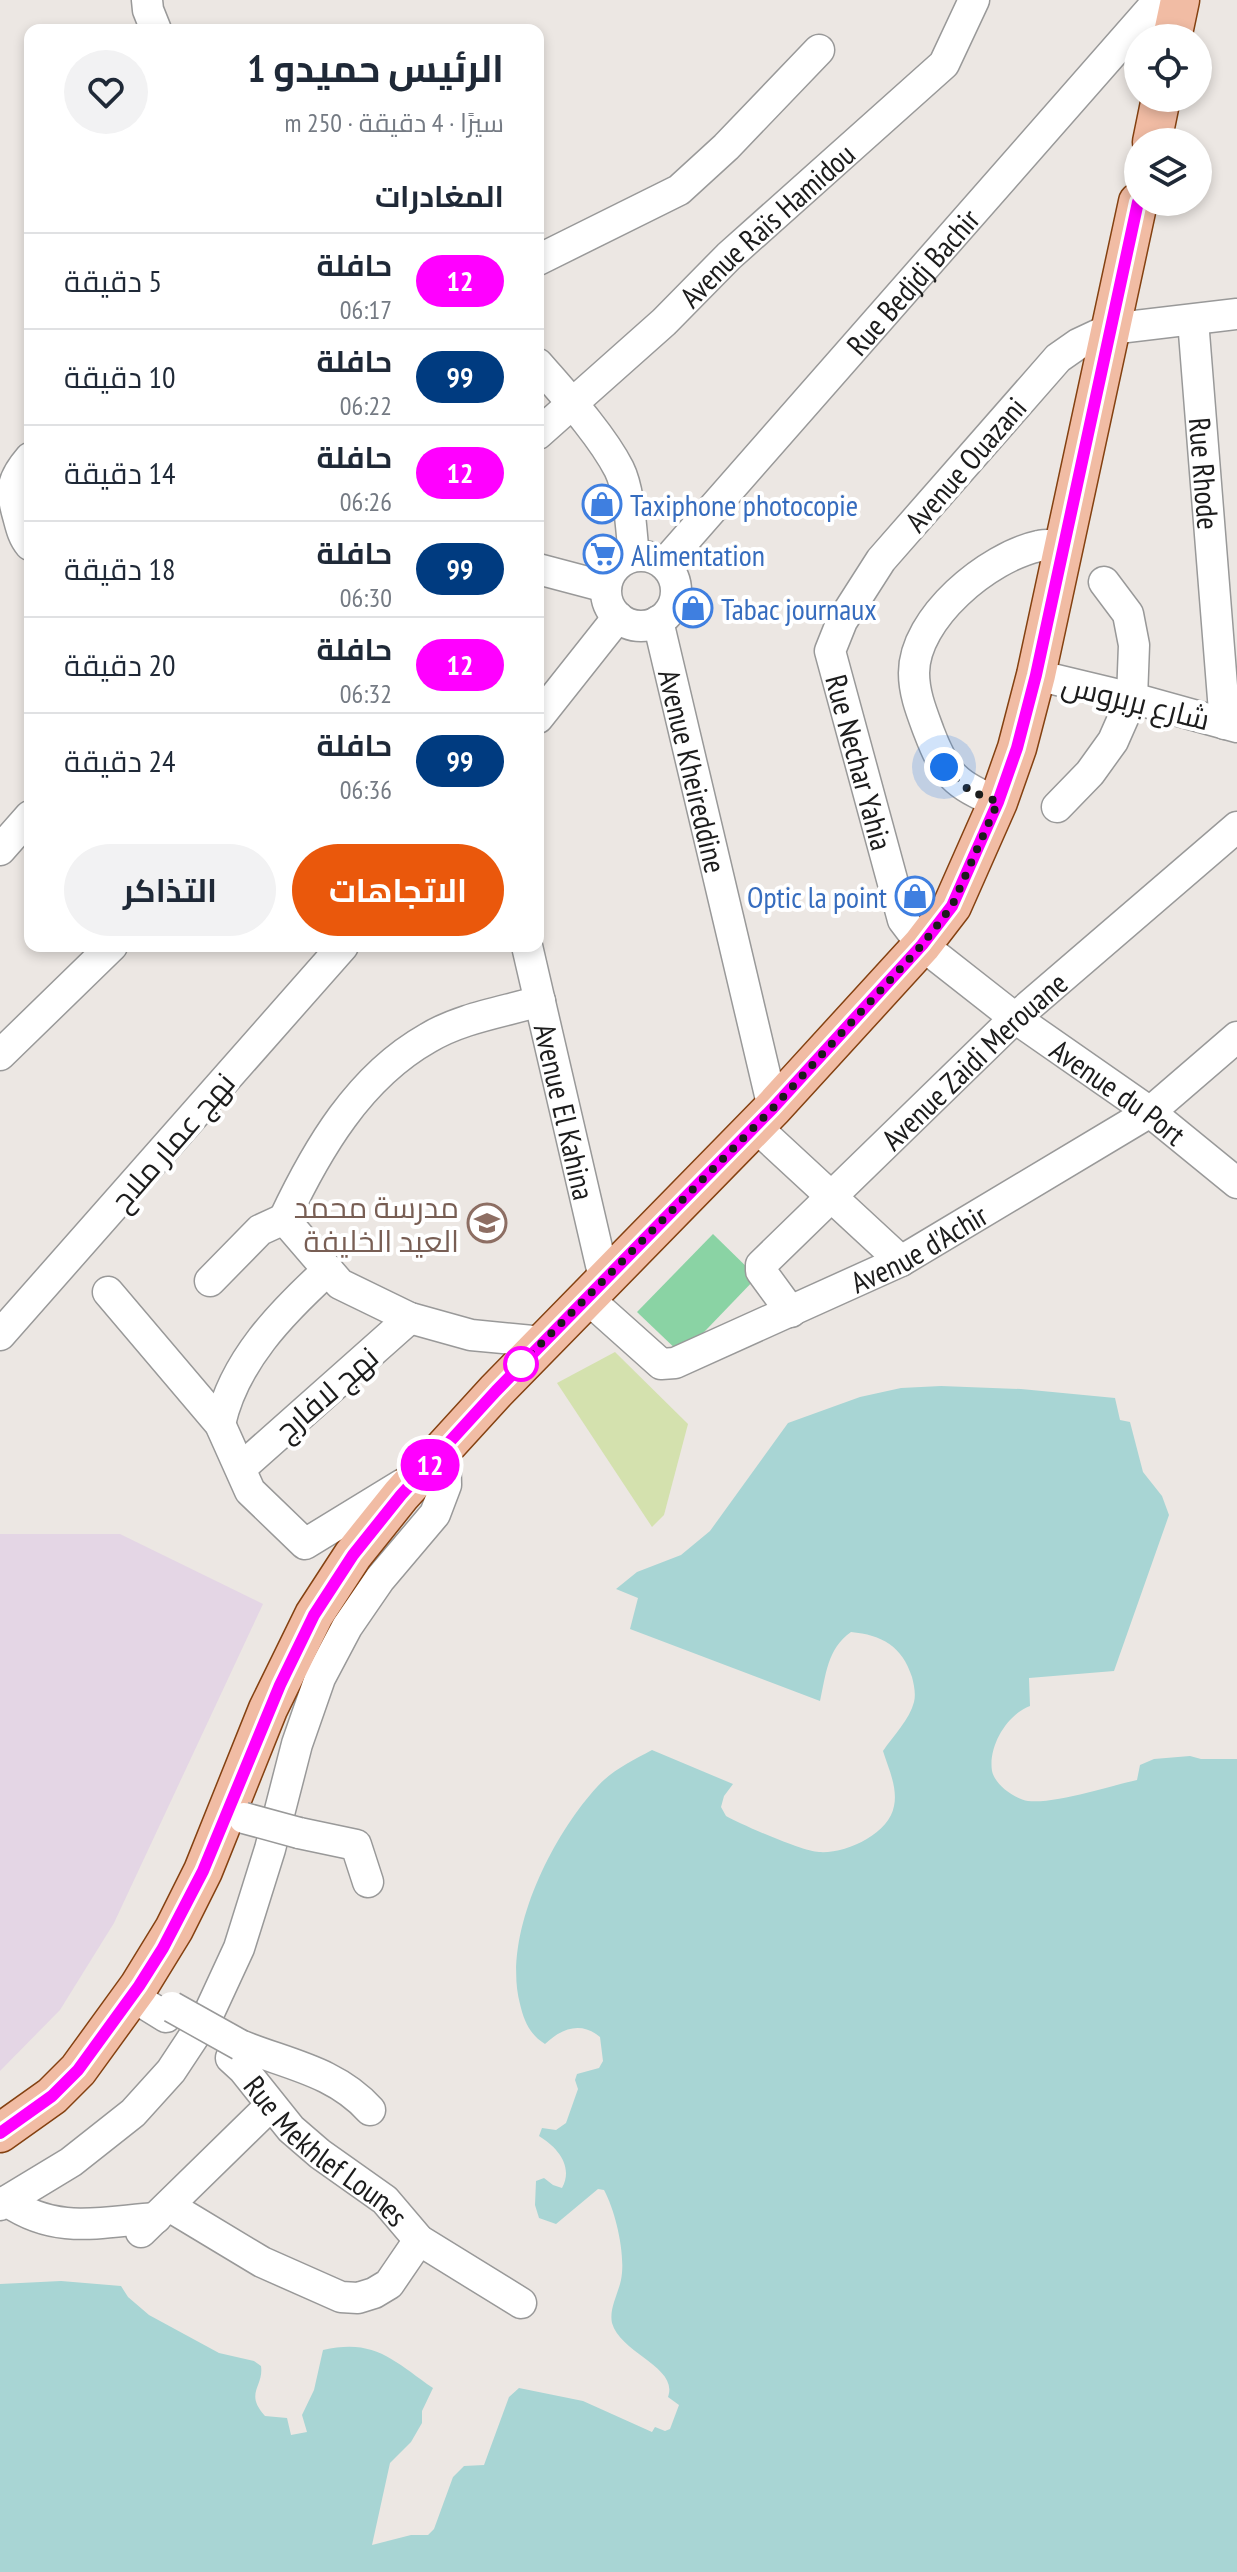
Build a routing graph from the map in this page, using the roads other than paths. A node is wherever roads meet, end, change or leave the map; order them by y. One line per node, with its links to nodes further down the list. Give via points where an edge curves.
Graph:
1 (147, 0): 5 (street)
2 (974, 0): 16 (street, Avenue Raïs Hamidou, via 944,64 729,256)
3 (1159, 0): 6 (street, Rue Bedjdj Bachir)
4 (1180, 0): 7 (main road)
5 (154, 24)
6 (1146, 24)
7 (1175, 24)
8 (819, 50): 11 (street, via 679,190)
9 (1124, 61): 22 (street, Rue Bedjdj Bachir)
10 (1135, 216): 14 (main road)
11 (544, 257)
12 (1237, 314): 13 (street)
13 (1193, 320): 14 (street); 32 (street, Rue Rhode)
14 (1110, 329): 20 (main road); 28 (street, Avenue Ouazani, via 1058,358 881,560)
15 (544, 371): 16 (street)
16 (574, 405): 17 (street, Avenue Raïs Hamidou); 21 (street, via 619,470)
17 (544, 429)
18 (24, 465): 19 (street, via 16,474 12,496)
19 (24, 535)
20 (1063, 545): 29 (main road); 33 (street, via 1039,546 999,562 936,614 921,640 913,672 918,703 944,767 970,791)
21 (634, 556): 22 (street); 25 (street, via 615,567)
22 (664, 564): 27 (street, via 677,590 672,608)
23 (544, 571): 25 (street)
24 (1104, 582): 30 (street, via 1128,614 1134,645)
25 (606, 587): 26 (street)
26 (618, 617): 27 (street, via 636,626); 31 (street)
27 (658, 621): 47 (street, Avenue Kheireddine)
28 (842, 621): 38 (street, Rue Nechar Yahia, via 830,651 903,920)
29 (1036, 675): 30 (street, شارع بربروس); 33 (main road)
30 (1132, 698): 32 (street, شارع بربروس); 34 (street, via 1113,741)
31 (544, 710)
32 (1231, 725)
33 (998, 802): 38 (main road, via 952,906)
34 (1057, 807)
35 (24, 823): 37 (street)
36 (1237, 827): 43 (street, Avenue Zaidi Merouane)
37 (0, 850)
38 (922, 945): 43 (street, Avenue du Port); 47 (main road)
39 (106, 952): 45 (street)
40 (338, 952): 58 (street, نهج عمار ملاح)
41 (528, 952): 42 (street, Avenue El Kahina)
42 (540, 1001): 50 (street, via 457,1025 428,1038 389,1067 347,1108); 54 (street, Avenue El Kahina)
43 (1015, 1018): 46 (street, Avenue du Port); 49 (street, Avenue Zaidi Merouane)
44 (1237, 1037): 46 (street, Avenue d'Achir)
45 (0, 1055)
46 (1150, 1112): 48 (street, Avenue du Port); 51 (street, Avenue d'Achir)
47 (764, 1117): 49 (street); 54 (main road)
48 (1237, 1183)
49 (832, 1197): 51 (street); 56 (street, Avenue Zaidi Merouane, via 760,1268)
50 (284, 1219): 52 (street); 53 (street, via 260,1230)
51 (901, 1261): 56 (street, Avenue d'Achir)
52 (328, 1270): 57 (street, via 340,1284); 60 (street, via 262,1338 226,1396)
53 (210, 1281)
54 (595, 1288): 56 (street, Avenue d'Achir, via 661,1364 668,1365); 59 (main road)
55 (108, 1292): 60 (street)
56 (791, 1312)
57 (410, 1318): 59 (street, via 471,1335); 62 (street, نهج لافارج)
58 (0, 1335)
59 (543, 1342): 61 (main road)
60 (220, 1424): 62 (street)
61 (435, 1459): 62 (street, via 305,1544 250,1491); 63 (main road, via 353,1555 314,1615 268,1709); 70 (street, via 446,1485 435,1514 380,1579 320,1678 239,1948 208,2015 171,2071 133,2113 71,2162)
62 (241, 1468)
63 (236, 1814): 64 (street, bridge, via 356,1845); 65 (main road)
64 (368, 1882)
65 (136, 1991): 66 (street, bridge); 69 (main road, via 69,2079)
66 (235, 2052): 67 (street, Rue Mekhlef Lounes); 68 (street, via 332,2080)
67 (271, 2105): 71 (street); 72 (street, Rue Mekhlef Lounes, via 320,2154 385,2200)
68 (370, 2110)
69 (0, 2133)
70 (3, 2203): 71 (street, via 52,2223)
71 (155, 2219): 72 (street, via 341,2297 358,2298 389,2284)
72 (419, 2240): 73 (street, Rue Mekhlef Lounes)
73 (521, 2303)

